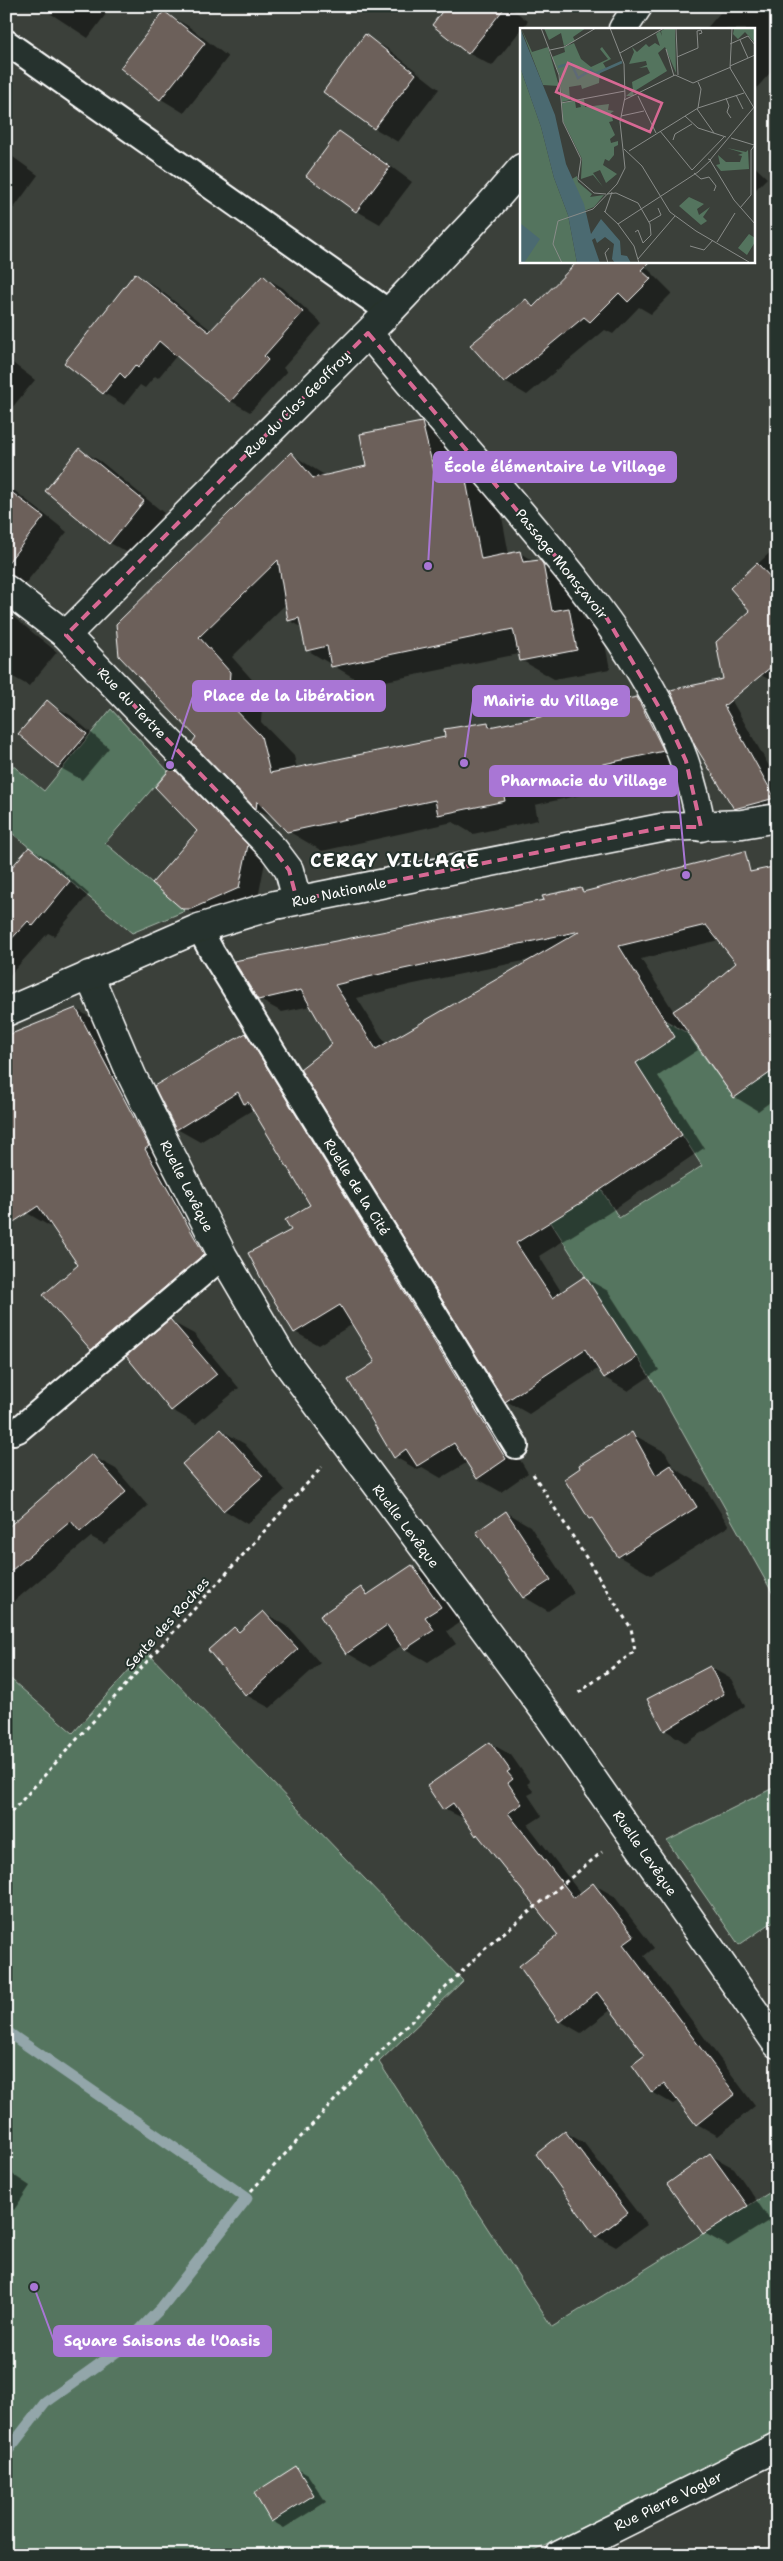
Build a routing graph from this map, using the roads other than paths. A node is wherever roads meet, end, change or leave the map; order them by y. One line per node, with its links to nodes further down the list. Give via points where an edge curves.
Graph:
1 (638, 6): 2 (street)
2 (624, 28)
3 (6, 42): 5 (lane)
4 (520, 170): 5 (street, Rue du Clos Geoffroy)
5 (389, 312): 6 (street, Rue du Clos Geoffroy)
6 (368, 333): 8 (street, Rue du Clos Geoffroy); 10 (street, Passage Monsçavoir, via 605,616 670,726 689,770)
7 (6, 589): 8 (street, Rue du Tertre)
8 (66, 635): 11 (street, Rue du Tertre, via 274,850 289,870)
9 (777, 818): 10 (street, Rue Nationale)
10 (701, 827): 11 (street, Rue Nationale, via 666,827)
11 (297, 900): 12 (street, Rue Nationale)
12 (199, 928): 13 (street, Rue Nationale); 17 (lane, Ruelle de la Cité)
13 (89, 976): 14 (street, Rue Nationale); 15 (street, Ruelle Levêque, via 132,1076)
14 (6, 1012)
15 (223, 1256): 16 (lane, via 18,1430); 18 (street, Ruelle Levêque, via 281,1354 548,1715)
16 (6, 1429)
17 (516, 1446)
18 (777, 2044)
19 (777, 2447): 20 (street, Rue Pierre Vogler)
20 (560, 2555)

